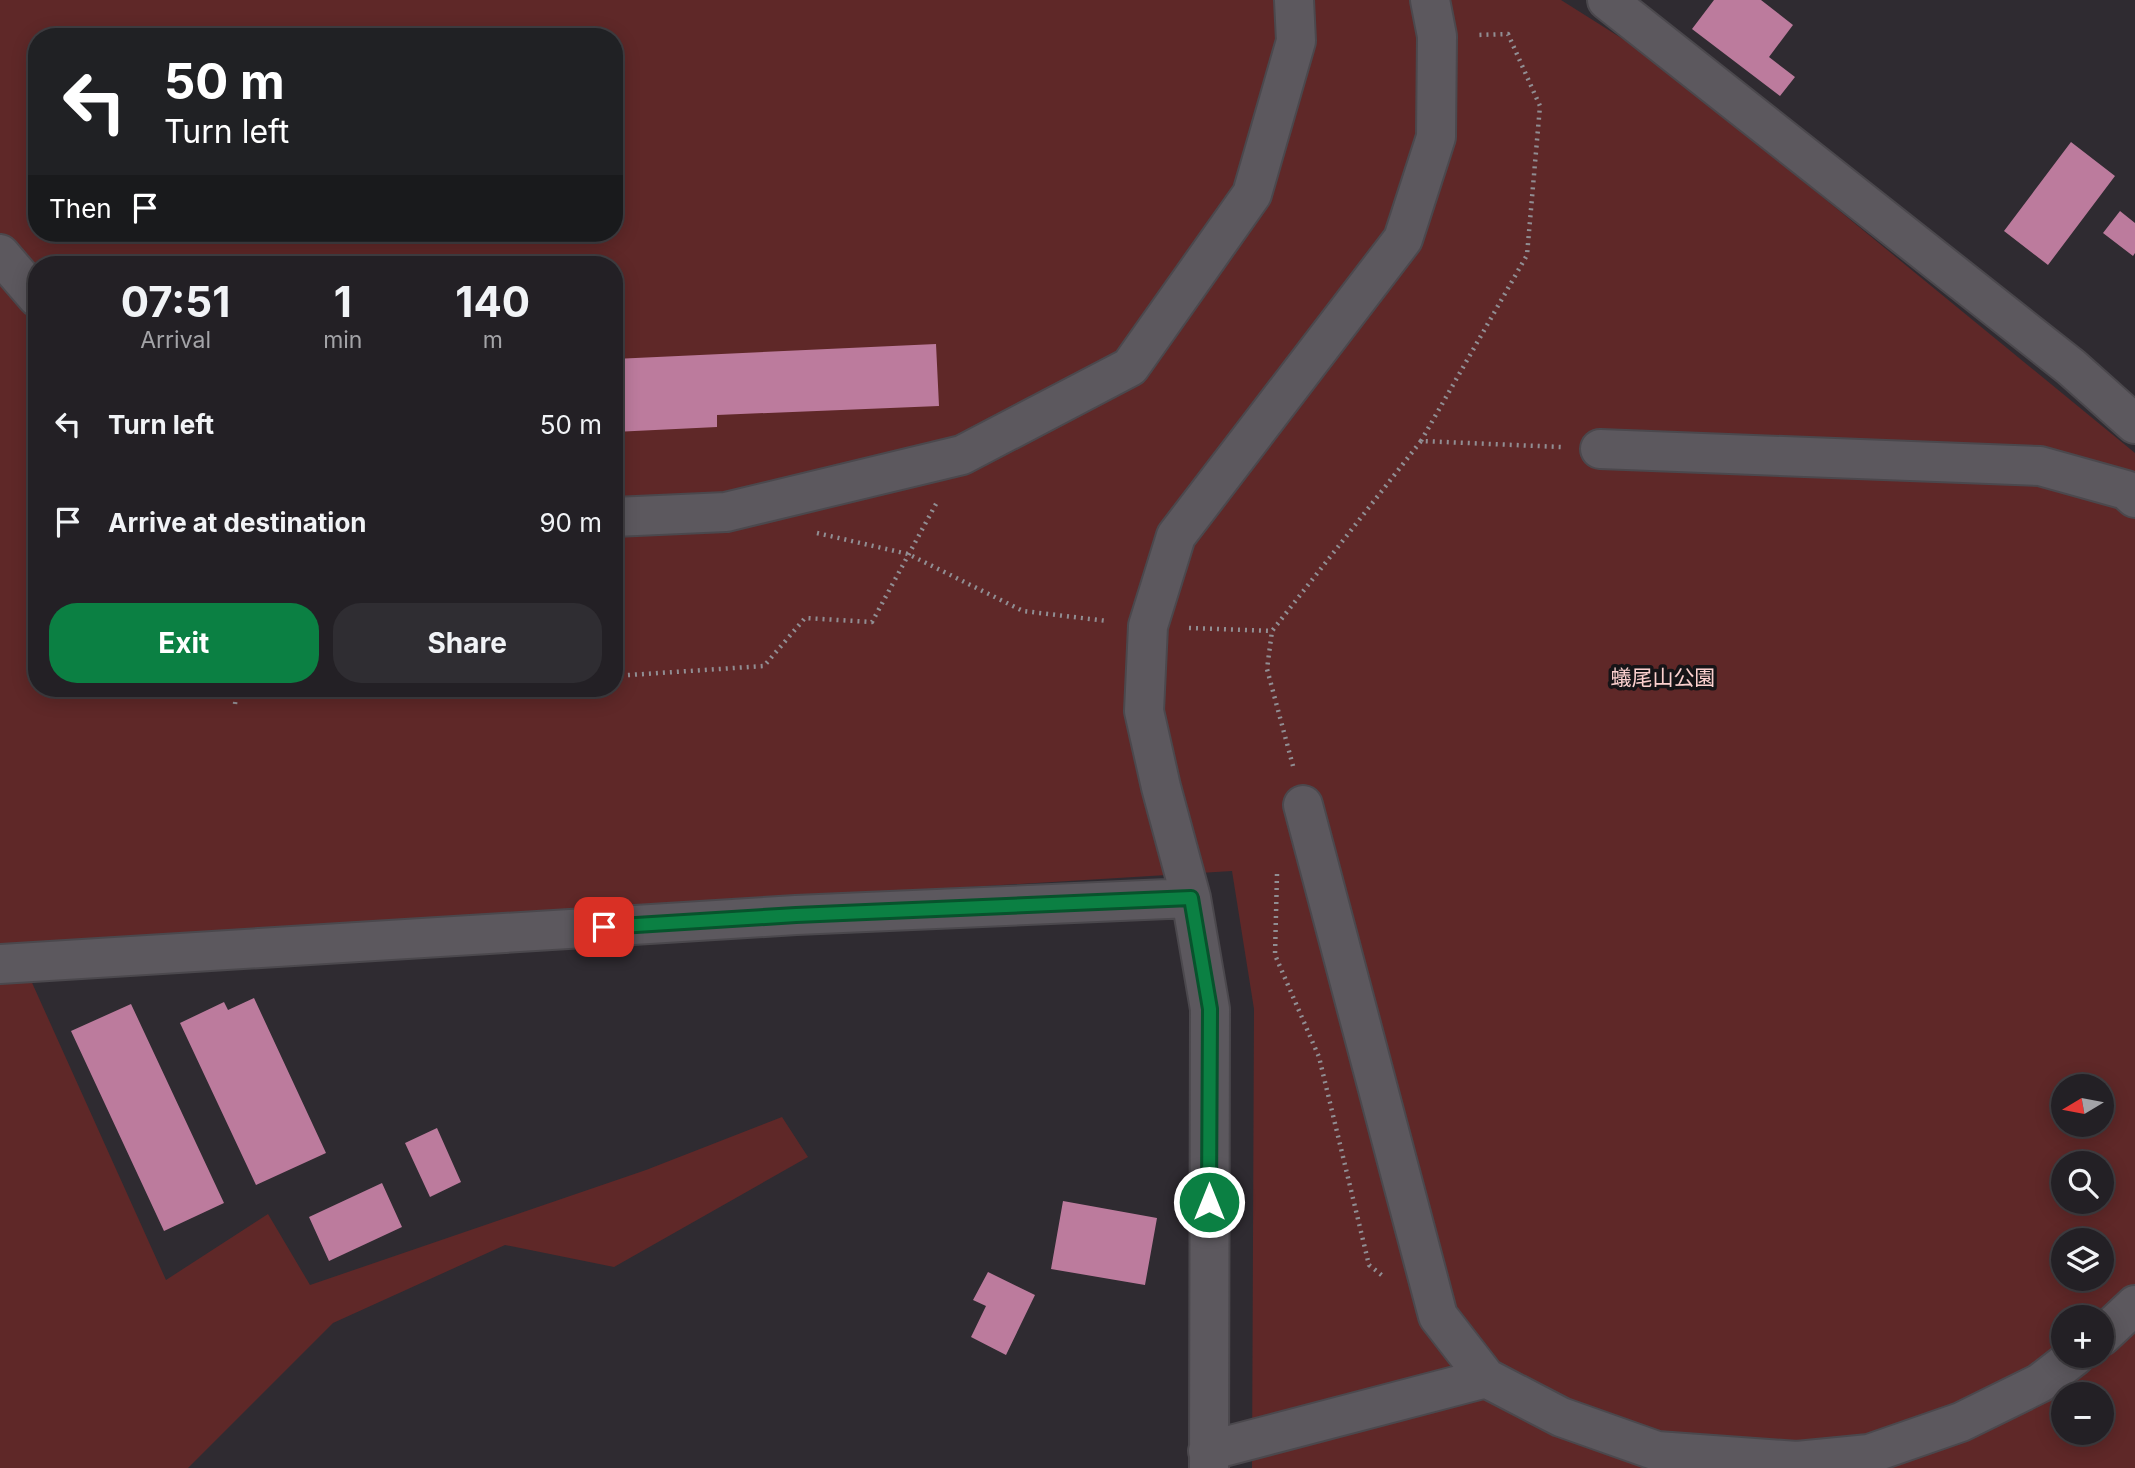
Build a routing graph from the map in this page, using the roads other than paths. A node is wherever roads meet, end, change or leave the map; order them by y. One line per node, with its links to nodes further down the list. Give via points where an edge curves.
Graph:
1 (1294, 0): 9 (street, via 1296,41 1252,194 1130,367 962,455 726,512)
2 (1614, 1): 6 (street, via 2071,367)
3 (1433, 18): 11 (street, via 1436,137 1403,239 1177,536 1147,626 1144,711)
4 (0, 254): 5 (street)
5 (28, 287)
6 (2135, 424)
7 (1600, 449): 8 (street, via 2040,466 2126,490)
8 (2135, 498)
9 (623, 517)
10 (1303, 805): 16 (street, via 1438,1316)
11 (1191, 898): 12 (street, via 796,915); 17 (street, via 1210,1009)
12 (0, 964)
13 (2135, 1306): 14 (street)
14 (2114, 1325)
15 (2059, 1368): 16 (street, via 2040,1383 1961,1422 1869,1454 1797,1461 1657,1451 1560,1418)
16 (1486, 1378): 17 (street)
17 (1209, 1459)

